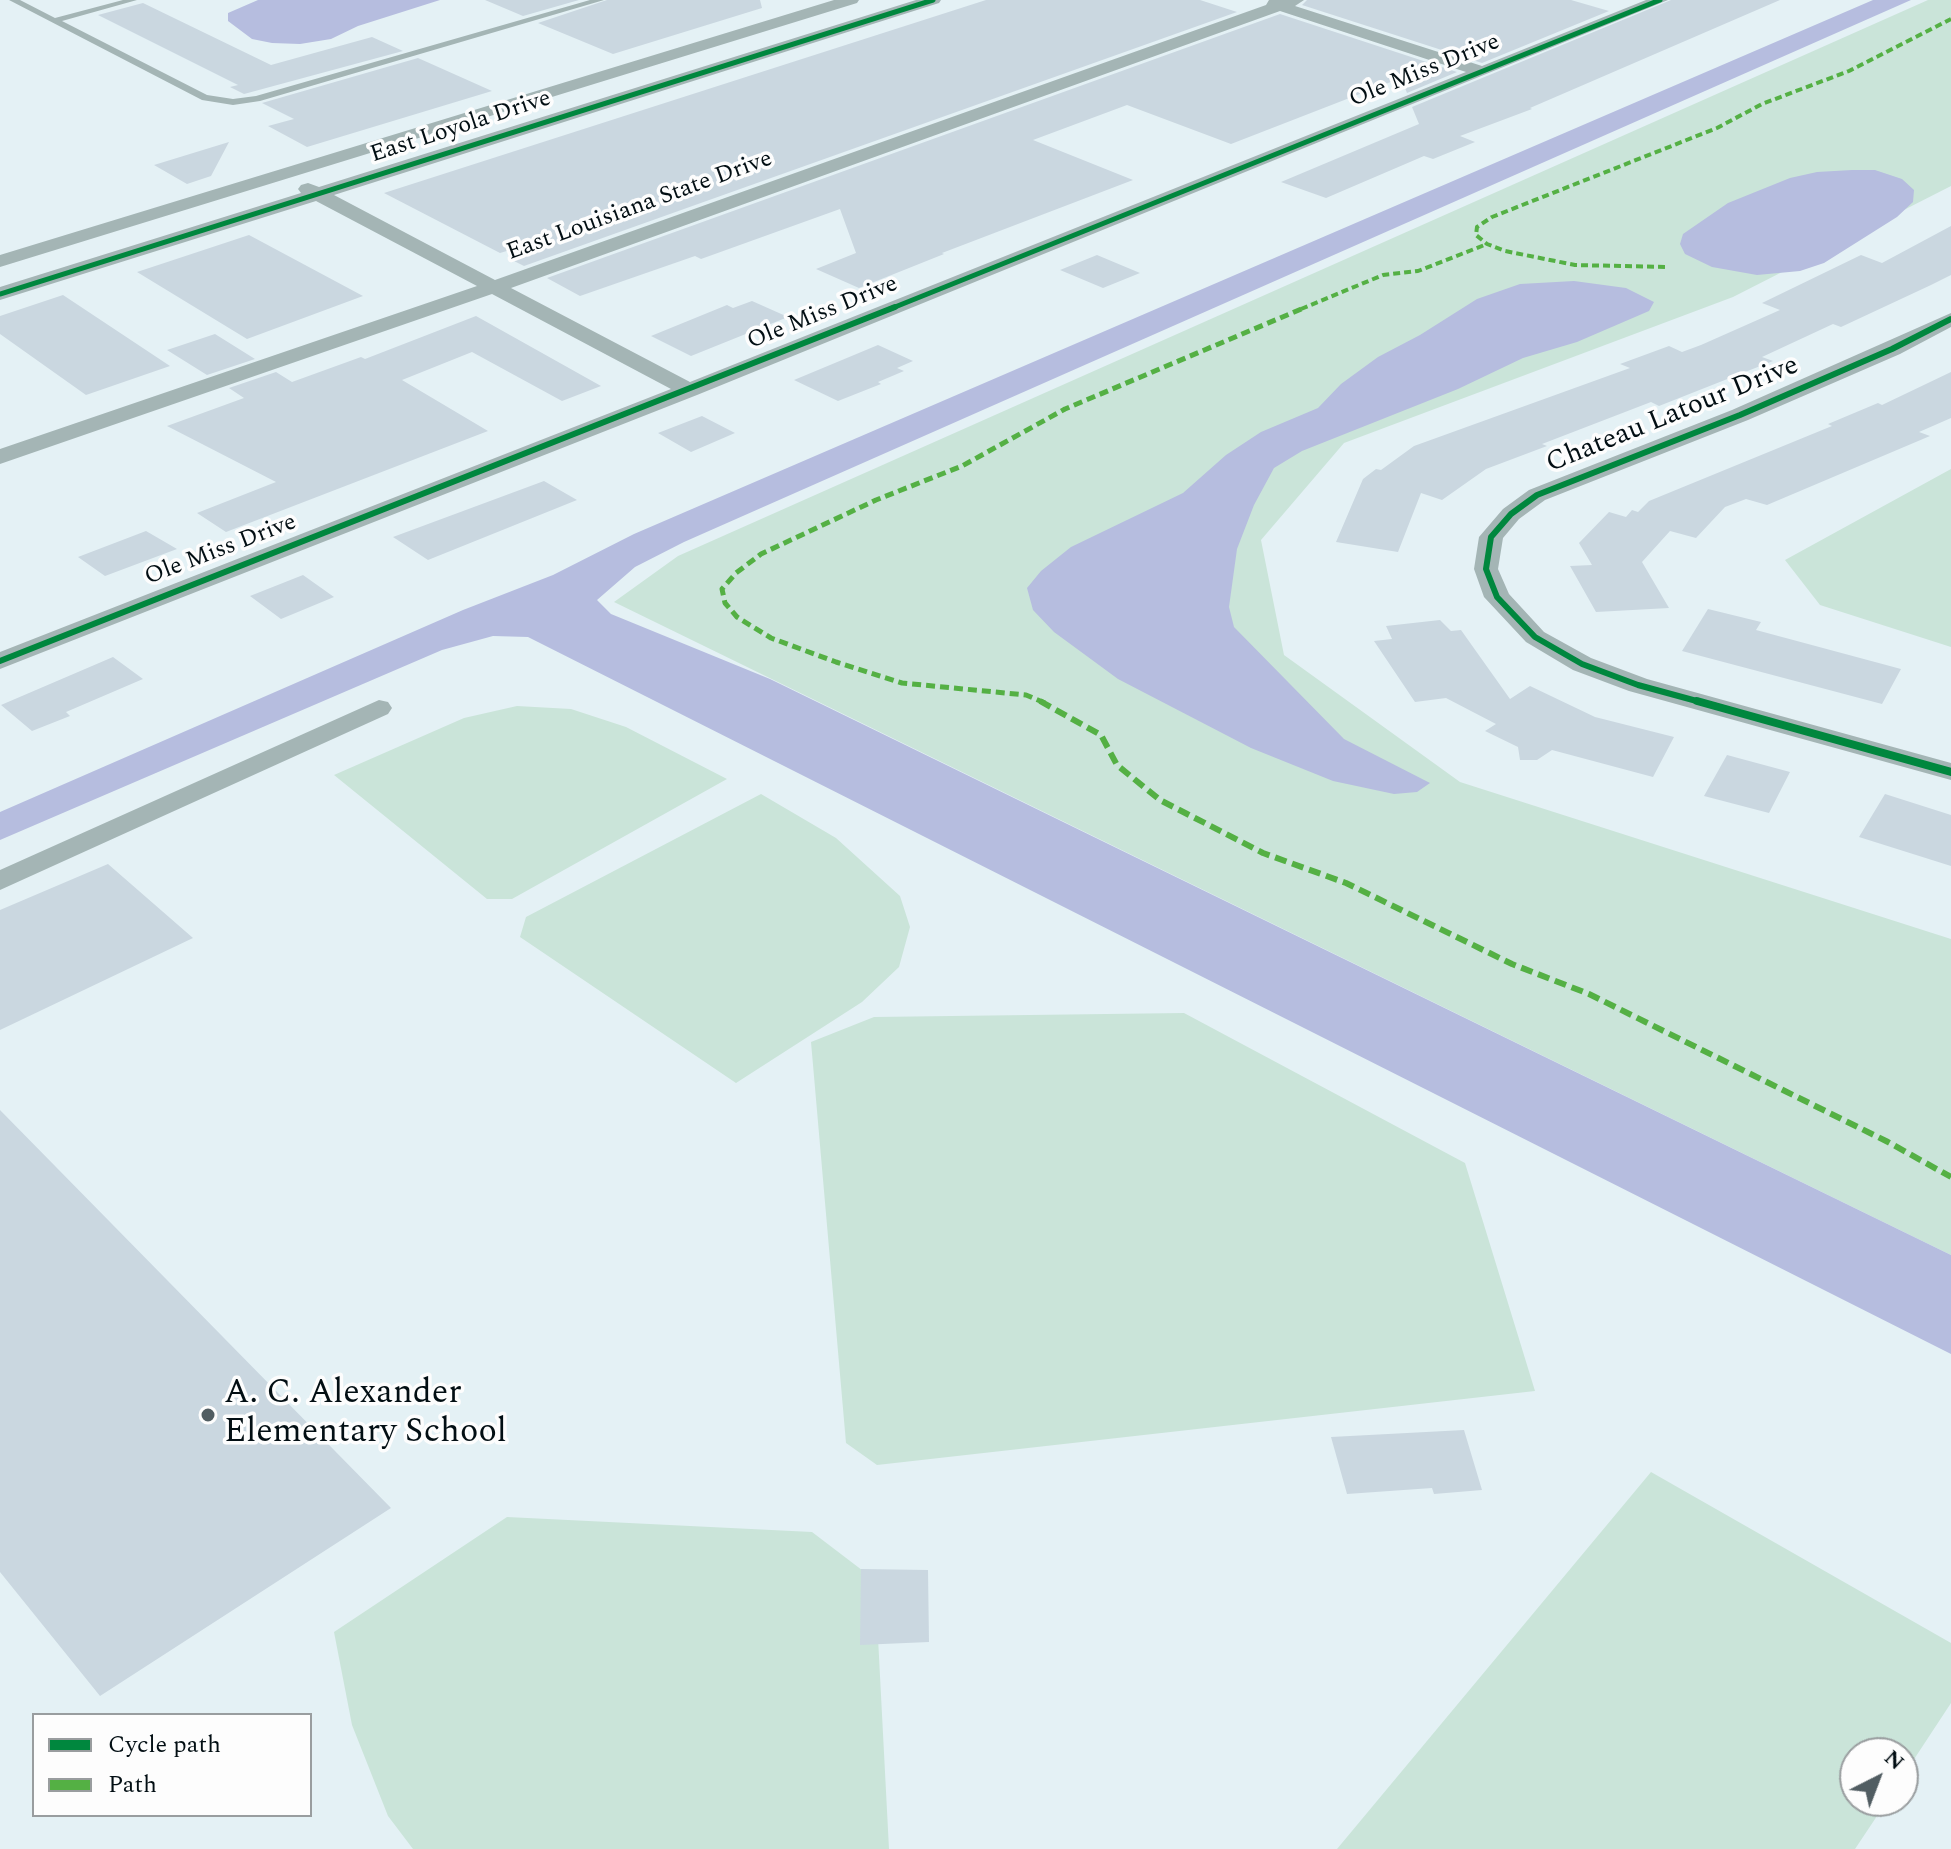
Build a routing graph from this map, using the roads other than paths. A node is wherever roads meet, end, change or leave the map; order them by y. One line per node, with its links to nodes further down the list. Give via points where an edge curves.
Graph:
1 (13, 0): 8 (lane)
2 (133, 0): 8 (lane)
3 (600, 0): 8 (lane, via 233,102 205,98)
4 (851, 0): 10 (street, East Loyola Drive)
5 (933, 0): 11 (street, East Loyola Drive)
6 (1660, 0): 9 (street, Ole Miss Drive)
7 (1278, 2): 9 (street); 13 (street, East Louisiana State Drive)
8 (53, 21)
9 (1481, 71): 16 (street, Ole Miss Drive)
10 (282, 175): 11 (street); 12 (street, East Loyola Drive)
11 (318, 194): 13 (street); 14 (street, East Loyola Drive)
12 (0, 261)
13 (494, 287): 16 (street); 17 (street, East Louisiana State Drive)
14 (0, 294)
15 (1951, 319): 20 (street, Chateau Latour Drive, via 1740,415 1537,495 1491,537 1486,569 1497,597 1535,637 1582,664 1638,685)
16 (689, 390): 18 (street, Ole Miss Drive)
17 (0, 457)
18 (0, 661)
19 (379, 708): 21 (street)
20 (1951, 772)
21 (0, 881)

